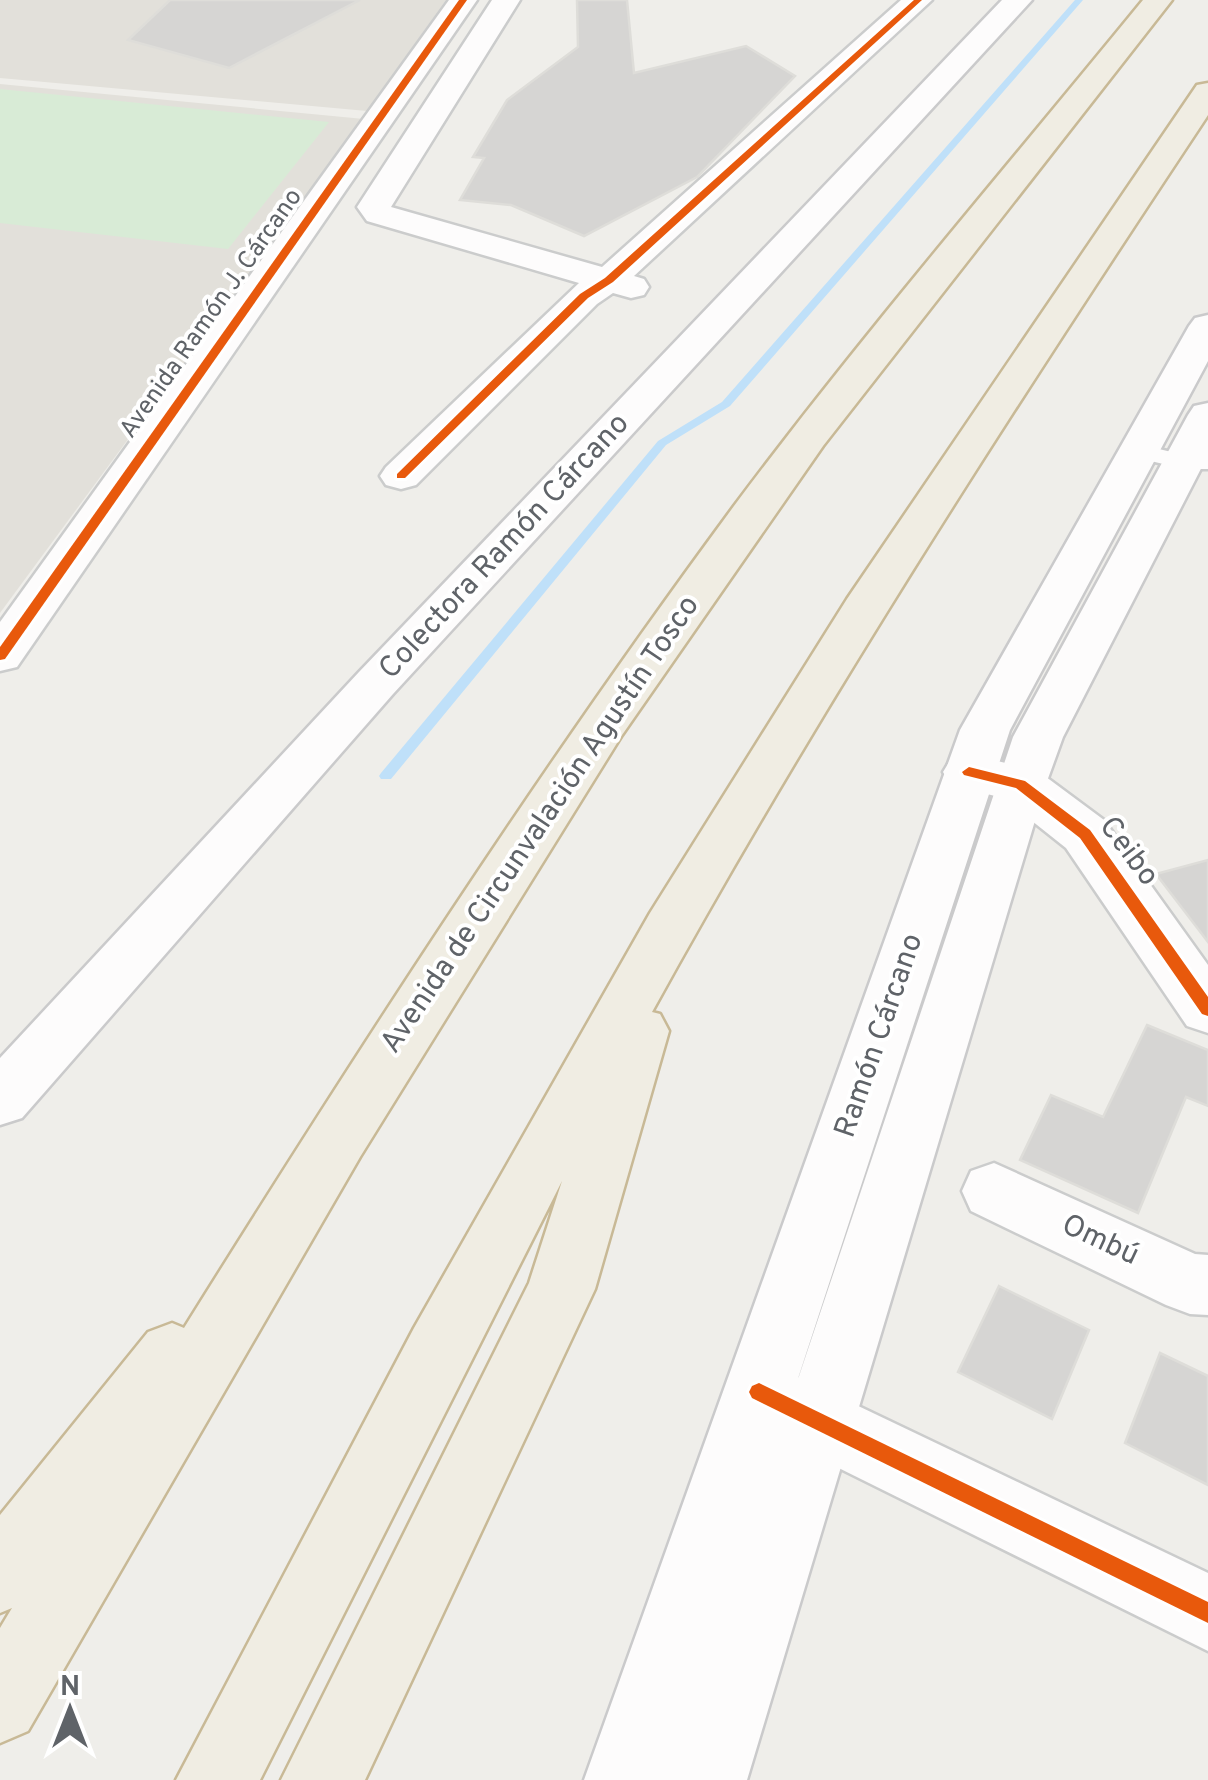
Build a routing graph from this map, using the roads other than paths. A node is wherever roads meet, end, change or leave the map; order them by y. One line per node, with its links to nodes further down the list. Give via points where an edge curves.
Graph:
1 (463, 0): 12 (street, Avenida Ramón J. Cárcano)
2 (506, 0): 7 (street, via 374,207 391,218)
3 (918, 0): 7 (street)
4 (1018, 0): 16 (street, Colectora Ramón Cárcano, via 499,552)
5 (1158, 0): 17 (highway, Avenida de Circunvalación Agustín Tosco, via 870,360 702,583 457,943)
6 (1208, 92): 14 (highway, via 934,498)
7 (609, 280): 8 (street); 11 (street, via 584,296)
8 (649, 294)
9 (1208, 326): 10 (street, Ramón Cárcano)
10 (1185, 443): 13 (street, Ramón Cárcano, via 1038,738)
11 (401, 476)
12 (0, 656)
13 (995, 778): 15 (street, Ceibo, via 1085,834); 20 (street, Ramón Cárcano)
14 (670, 928): 24 (highway, via 527,1185); 25 (highway, via 561,1289)
15 (1208, 1010)
16 (0, 1100)
17 (312, 1175): 21 (highway); 23 (highway, Avenida de Circunvalación Agustín Tosco)
18 (994, 1190): 19 (street, Ombú, via 1190,1284)
19 (1208, 1285)
20 (790, 1407): 22 (street); 26 (street, Ramón Cárcano); 27 (street, Ramón Cárcano)
21 (0, 1575)
22 (1208, 1613)
23 (0, 1703)
24 (218, 1780)
25 (322, 1780)
26 (625, 1780)
27 (706, 1780)

